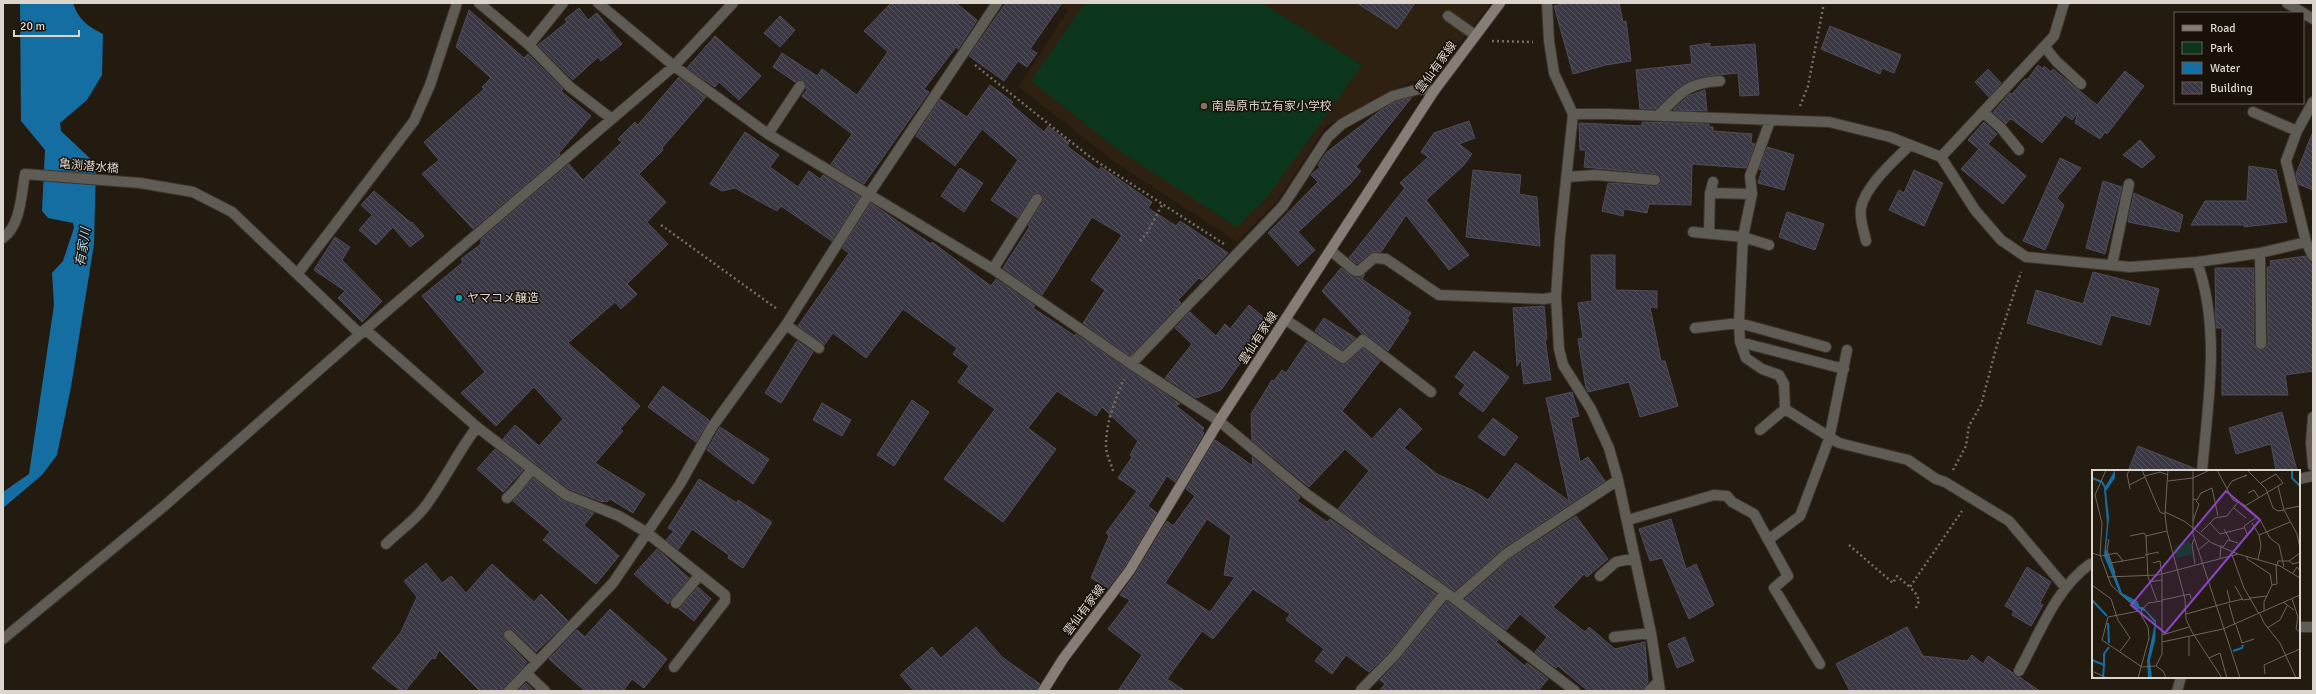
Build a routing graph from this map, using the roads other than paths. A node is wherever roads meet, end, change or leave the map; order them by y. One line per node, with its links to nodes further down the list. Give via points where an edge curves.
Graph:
1 (457, 3): 56 (street, via 430,85 414,121)
2 (478, 3): 16 (street)
3 (563, 3): 16 (street)
4 (598, 3): 18 (street)
5 (733, 3): 18 (street)
6 (997, 3): 40 (street)
7 (1500, 3): 15 (main road, 雲仙有家線)
8 (1547, 3): 26 (street, via 1554,73)
9 (2064, 3): 17 (street, via 2057,29)
10 (2287, 3): 11 (street)
11 (2303, 12)
12 (2304, 13): 14 (street)
13 (1448, 16): 15 (street)
14 (2313, 18)
15 (1475, 35): 22 (main road, 雲仙有家線)
16 (529, 45): 28 (street, via 570,87)
17 (2045, 47): 20 (street); 24 (street)
18 (674, 66): 28 (street); 31 (street)
19 (1720, 81): 27 (street, via 1701,82 1690,86)
20 (2081, 84)
21 (800, 86): 31 (street)
22 (1434, 91): 50 (main road, 雲仙有家線); 68 (street, via 1419,88 1393,96 1342,124 1316,153 1283,206)
23 (2313, 102): 30 (street)
24 (1983, 112): 33 (street, via 2001,128); 34 (street)
25 (2253, 112): 30 (street)
26 (1573, 114): 27 (street); 35 (street)
27 (1658, 116): 29 (street)
28 (612, 119): 62 (street)
29 (1770, 121): 32 (street, via 1830,122 1855,127); 41 (street, via 1750,176)
30 (2297, 131): 48 (street, via 2286,161)
31 (768, 134): 40 (street)
32 (1910, 145): 34 (street); 47 (street, via 1886,169 1865,198 1861,216)
33 (2019, 150)
34 (1941, 157): 54 (street, via 1984,220 2001,240 2026,257)
35 (1567, 178): 36 (street, via 1595,176); 57 (street)
36 (1655, 180)
37 (1713, 182): 39 (street)
38 (2129, 184): 54 (street)
39 (1710, 193): 41 (street); 44 (street)
40 (869, 194): 55 (street); 59 (street)
41 (1752, 194): 45 (street)
42 (1037, 199): 55 (street)
43 (1692, 232): 44 (street)
44 (1710, 233): 45 (street)
45 (1743, 237): 49 (street); 60 (street)
46 (3, 238): 56 (street, 亀渕潜水橋, via 11,231 17,217 25,174 140,183 193,192 232,212)
47 (1866, 241)
48 (2306, 242): 51 (street); 52 (street)
49 (1769, 244)
50 (1331, 251): 57 (street, via 1355,271 1359,271 1374,258 1386,259 1439,295 1544,299); 58 (main road, 雲仙有家線)
51 (2260, 253): 53 (street); 64 (street)
52 (2313, 256)
53 (2197, 262): 54 (street, via 2130,267); 79 (street, via 2205,286 2211,333 2209,413)
54 (2112, 264)
55 (993, 268): 68 (street)
56 (298, 273): 62 (street, 亀渕潜水橋)
57 (1556, 297): 82 (street, via 1559,349 1563,365 1592,409)
58 (1286, 320): 70 (street, via 1343,358 1363,340); 73 (main road, 雲仙有家線)
59 (788, 322): 66 (street); 85 (street, via 712,427 680,484)
60 (1739, 324): 61 (street); 63 (street); 65 (street)
61 (1695, 328)
62 (363, 332): 74 (street, 亀渕潜水橋); 101 (street, via 163,507)
63 (1740, 342): 69 (street); 71 (street, via 1746,358 1762,369 1779,375 1784,384)
64 (2261, 344)
65 (1826, 347)
66 (819, 348)
67 (1847, 350): 69 (street)
68 (1131, 364): 73 (street)
69 (1844, 369): 76 (street)
70 (1431, 392)
71 (1785, 409): 75 (street); 76 (street)
72 (2313, 417): 77 (street)
73 (1220, 421): 93 (street, via 1308,495); 112 (main road, 雲仙有家線, via 1130,570 1063,659)
74 (477, 427): 78 (street, 亀渕潜水橋); 87 (street, via 423,509)
75 (1760, 430)
76 (1829, 439): 86 (street, via 1800,516); 92 (street, via 1908,460 2009,521)
77 (2313, 466)
78 (532, 469): 83 (street); 85 (street, 亀渕潜水橋, via 566,494 619,516)
79 (2202, 470)
80 (2313, 476): 81 (street)
81 (2300, 479)
82 (1618, 480): 84 (street); 94 (street, via 1506,554)
83 (507, 498)
84 (1628, 520): 86 (street, via 1714,495 1727,496 1732,502 1754,514); 88 (street)
85 (646, 532): 90 (street, 亀渕潜水橋); 102 (street, via 613,583)
86 (1768, 540): 103 (street, via 1788,576 1774,588)
87 (386, 544)
88 (1635, 558): 91 (street, via 1616,562); 98 (street)
89 (2092, 565): 92 (street)
90 (699, 576): 95 (street); 104 (street, 亀渕潜水橋, via 725,595 725,602)
91 (1600, 576)
92 (2065, 587): 105 (street)
93 (1446, 593): 94 (street); 109 (street, via 1395,655)
94 (1455, 599): 113 (street)
95 (676, 603)
96 (2313, 626): 97 (street)
97 (2300, 627)
98 (1651, 633): 100 (street); 108 (street)
99 (508, 635): 102 (street)
100 (1614, 637)
101 (3, 639)
102 (537, 662): 106 (street)
103 (1820, 664)
104 (674, 667)
105 (2019, 671)
106 (526, 674): 110 (street); 111 (street)
107 (2181, 678): 115 (street)
108 (1659, 687): 114 (street)
109 (1361, 690)
110 (509, 691)
111 (545, 691)
112 (1043, 691)
113 (1575, 691)
114 (1649, 691)
115 (2177, 691)

